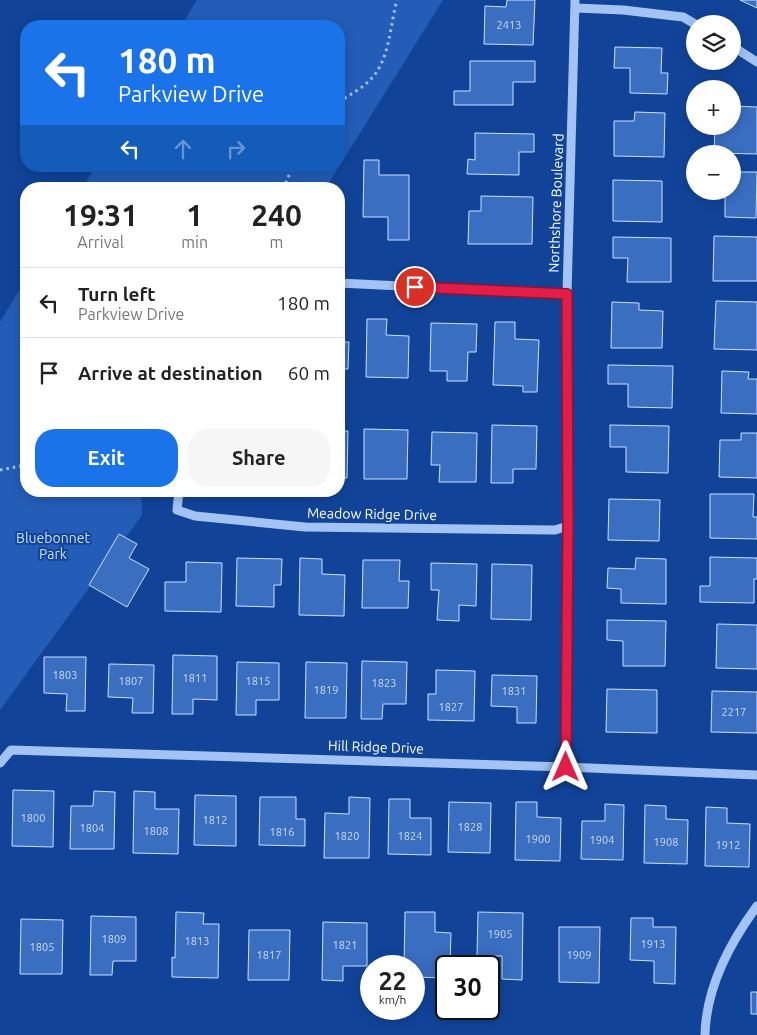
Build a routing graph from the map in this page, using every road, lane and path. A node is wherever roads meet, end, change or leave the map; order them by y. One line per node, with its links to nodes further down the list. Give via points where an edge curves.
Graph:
1 (397, 0): 6 (path, via 386,50 378,69 371,80)
2 (576, 4): 3 (street); 8 (street, Northshore Boulevard)
3 (686, 19)
4 (741, 52): 5 (street)
5 (757, 62)
6 (345, 98)
7 (345, 283): 8 (street)
8 (567, 294): 12 (street, Northshore Boulevard)
9 (20, 466): 10 (path)
10 (0, 470)
11 (179, 497): 12 (street, Meadow Ridge Drive, via 178,510 194,516 305,527 554,530)
12 (568, 526): 14 (street, Northshore Boulevard)
13 (0, 763): 14 (street, Hill Ridge Drive, via 11,750)
14 (566, 767): 15 (street, Hill Ridge Drive)
15 (757, 775)
16 (757, 906): 17 (street, via 713,984)
17 (706, 1035)

